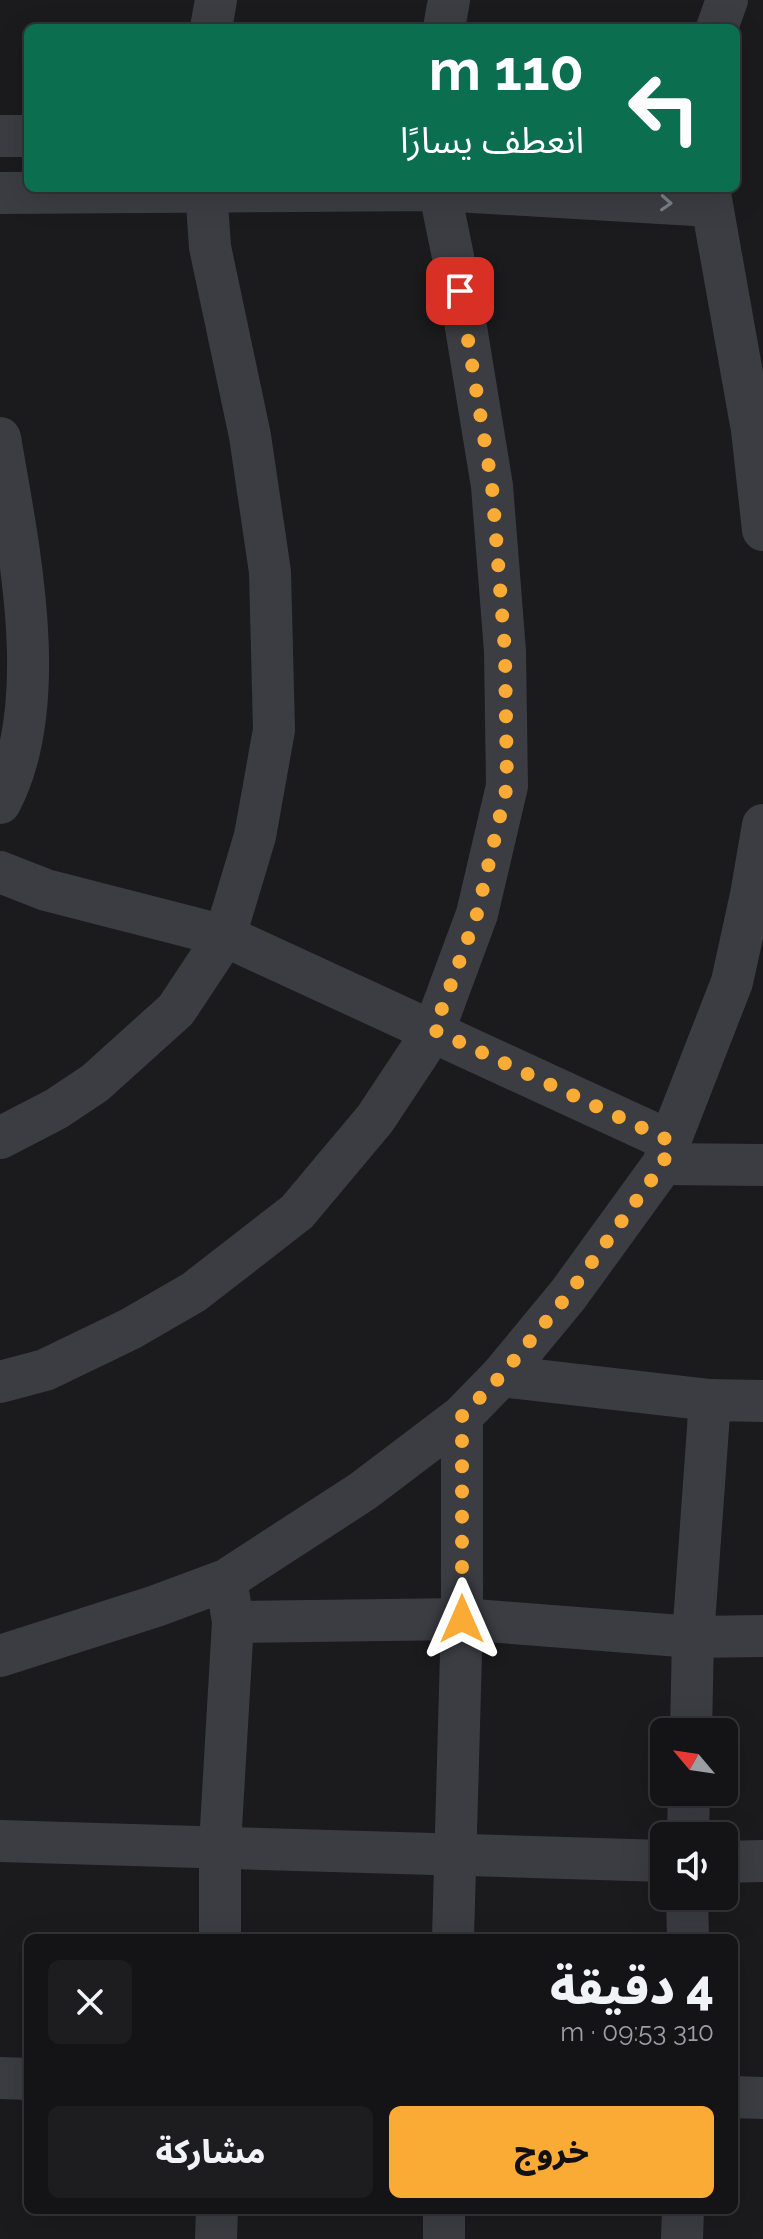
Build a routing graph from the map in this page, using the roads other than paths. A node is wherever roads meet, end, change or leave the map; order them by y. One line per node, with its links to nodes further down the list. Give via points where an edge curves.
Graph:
1 (216, 0): 4 (street)
2 (449, 0): 5 (street)
3 (727, 0): 6 (street)
4 (212, 24)
5 (445, 24)
6 (718, 24)
7 (0, 136): 8 (street)
8 (24, 136)
9 (52, 192): 13 (street)
10 (206, 192): 20 (street, via 210,247 250,436 270,572 274,730 255,836)
11 (440, 192): 21 (street, via 492,486 505,651 507,786 477,914)
12 (541, 192): 14 (street, one-way to 14)
13 (0, 193)
14 (710, 197): 16 (street, via 752,430)
15 (0, 438): 17 (street, via 16,532 28,675 16,761)
16 (763, 530)
17 (0, 803)
18 (763, 825): 23 (street, via 732,982)
19 (0, 872): 20 (street, via 46,890)
20 (225, 936): 21 (street); 22 (street, via 176,1010 95,1083)
21 (434, 1030): 23 (street); 26 (street, via 375,1119 297,1212 194,1292 143,1322 45,1370)
22 (0, 1138)
23 (666, 1152): 24 (street); 25 (street, via 568,1295)
24 (763, 1165)
25 (501, 1376): 27 (street); 29 (street)
26 (0, 1382)
27 (710, 1400): 28 (street); 34 (street)
28 (763, 1401)
29 (462, 1416): 30 (street, via 324,1518); 31 (street)
30 (226, 1580): 32 (street); 35 (street)
31 (462, 1619): 32 (street); 34 (street); 39 (street)
32 (233, 1622): 38 (street)
33 (763, 1636): 34 (street)
34 (693, 1637): 36 (street)
35 (0, 1656)
36 (691, 1718)
37 (0, 1841): 38 (street)
38 (220, 1845): 39 (street); 44 (street)
39 (457, 1854): 40 (street); 45 (street)
40 (650, 1861)
41 (763, 1861): 42 (street)
42 (738, 1862)
43 (687, 1910): 46 (street)
44 (220, 1934)
45 (453, 1934)
46 (688, 1934)
47 (0, 2078): 48 (street)
48 (24, 2079)
49 (738, 2097): 50 (street)
50 (763, 2098)
51 (217, 2214): 54 (street)
52 (444, 2214): 55 (street)
53 (683, 2214): 56 (street)
54 (216, 2239)
55 (444, 2239)
56 (682, 2239)

